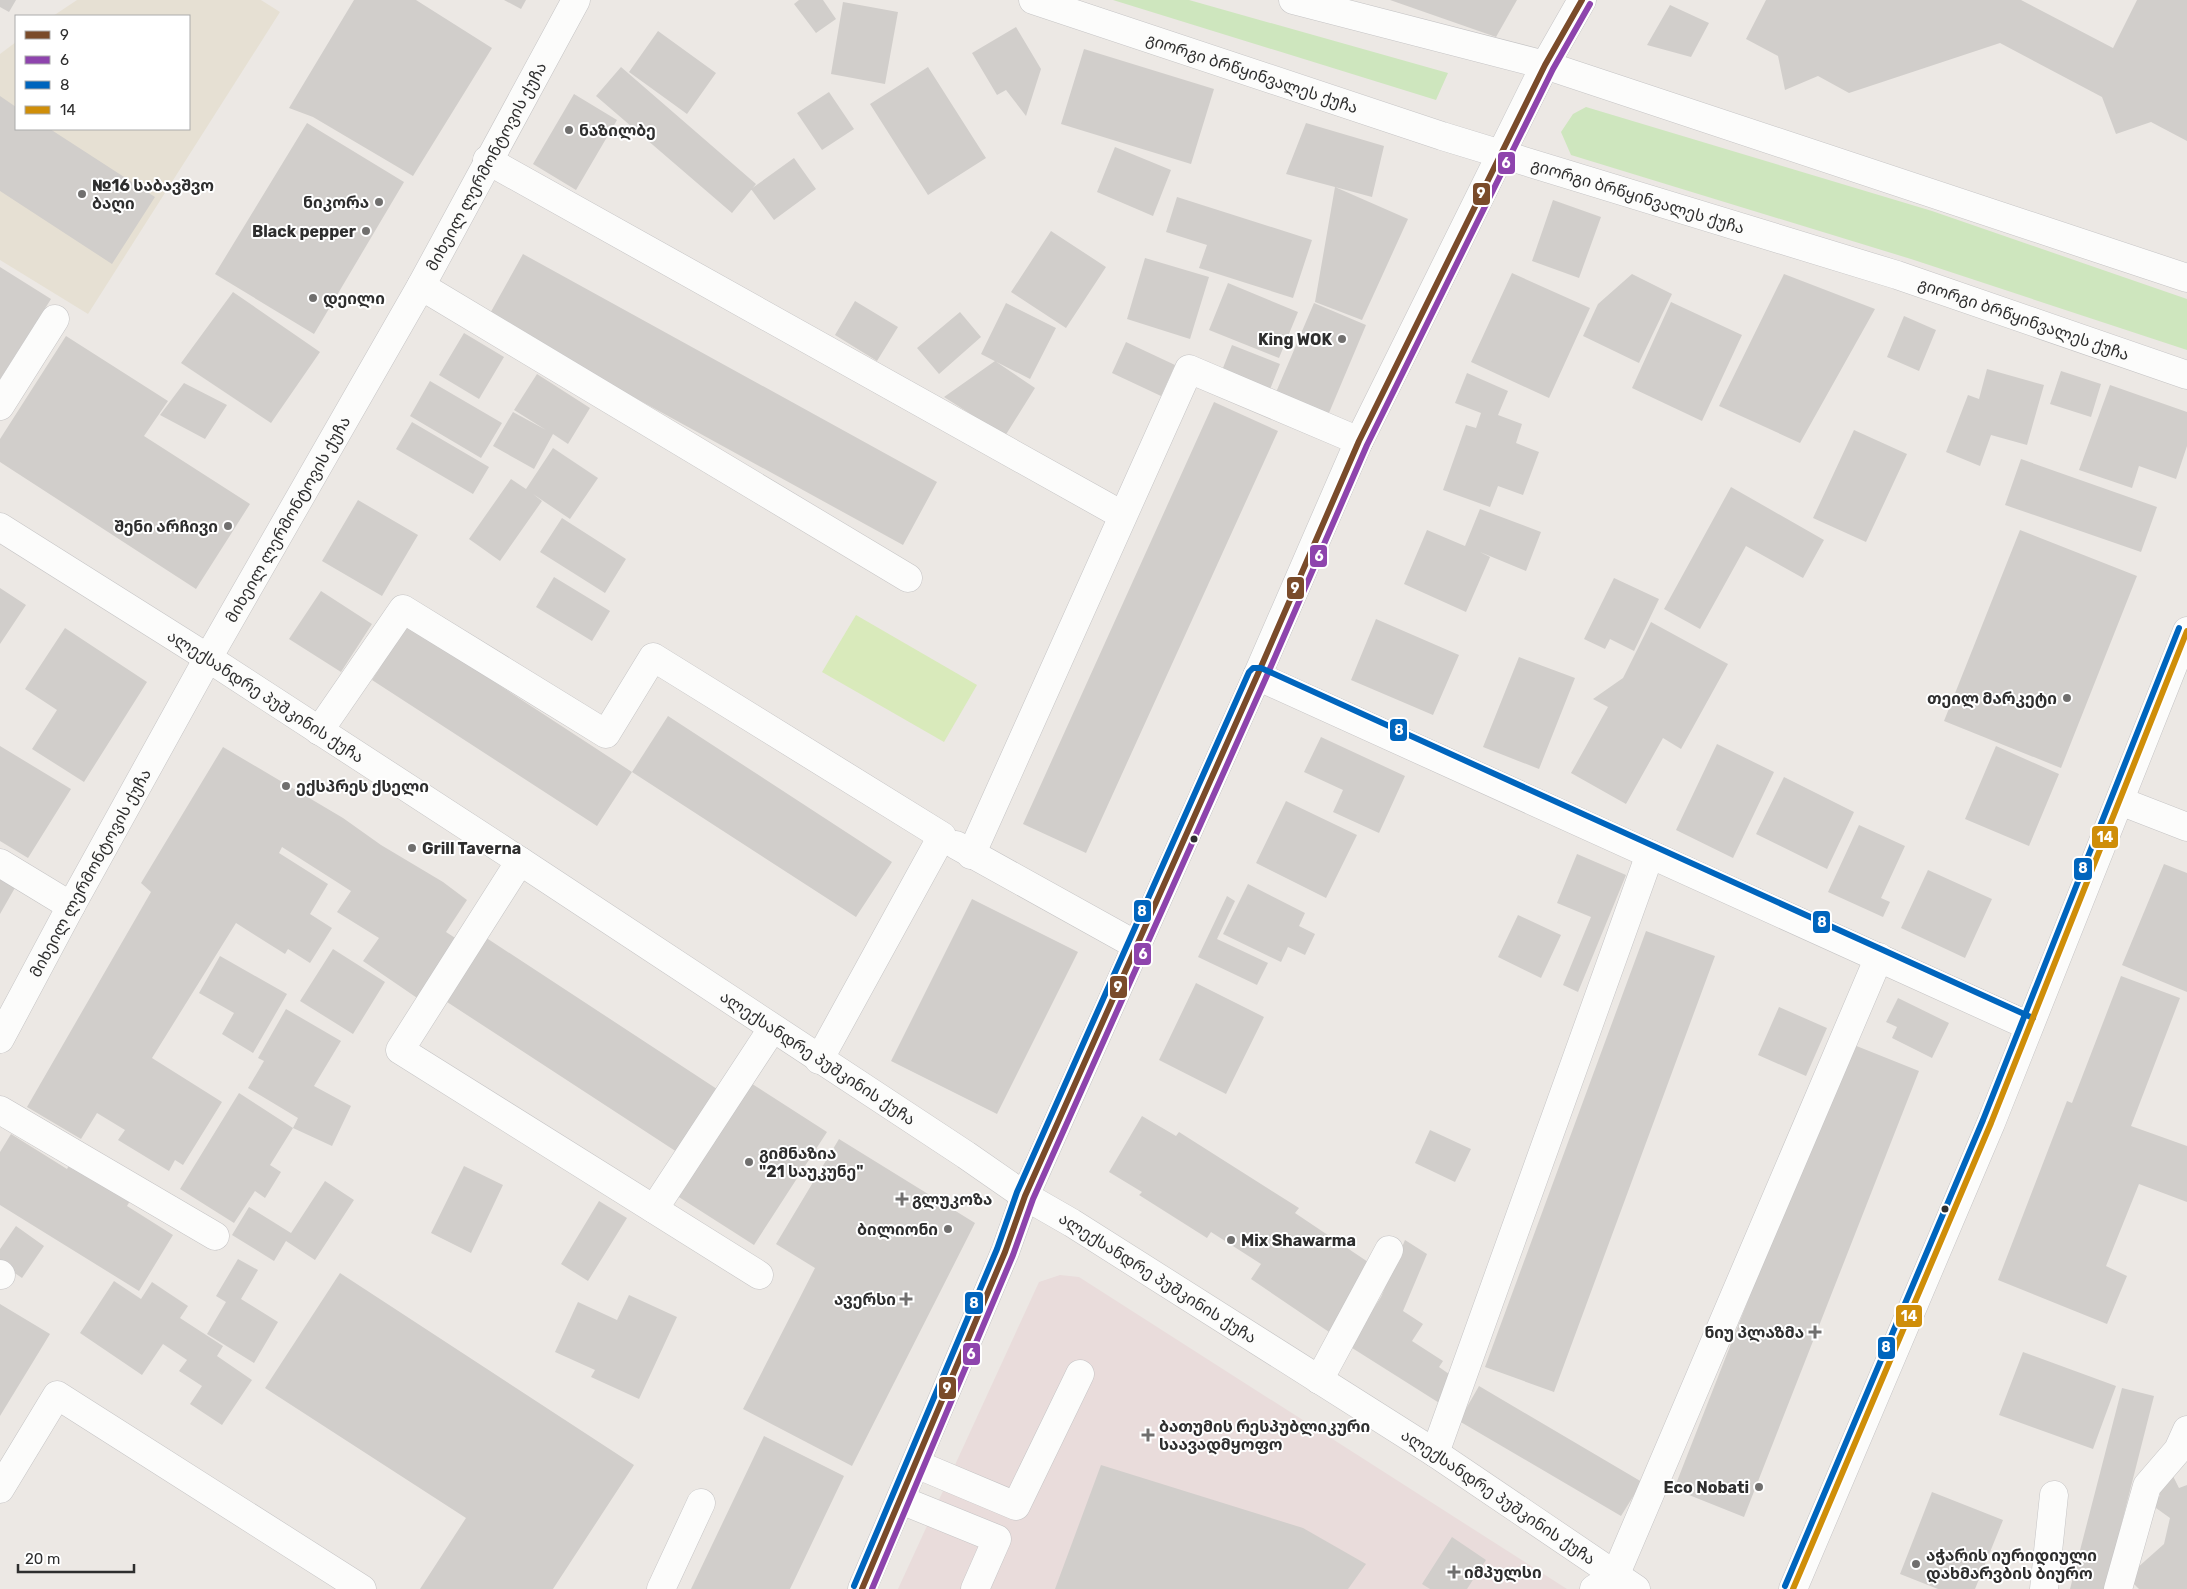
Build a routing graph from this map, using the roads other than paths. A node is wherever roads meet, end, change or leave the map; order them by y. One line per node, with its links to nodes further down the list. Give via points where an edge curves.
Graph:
1 (576, 0): 7 (street, მიხეილ ლერმონტოვის ქუჩა)
2 (1033, 0): 6 (street, გიორგი ბრწყინვალეს ქუჩა)
3 (1293, 0): 5 (street)
4 (1582, 0): 5 (street)
5 (1545, 65): 6 (street); 8 (street)
6 (1500, 154): 11 (street, გიორგი ბრწყინვალეს ქუჩა, via 1897,275); 13 (street)
7 (487, 160): 9 (street, მიხეილ ლერმონტოვის ქუჩა); 14 (street)
8 (2187, 278)
9 (421, 286): 16 (street); 18 (street, მიხეილ ლერმონტოვის ქუჩა)
10 (55, 319): 12 (street)
11 (2187, 374)
12 (0, 406)
13 (1358, 441): 14 (street, via 1189,369); 19 (street)
14 (1122, 515): 25 (street)
15 (0, 527): 18 (street, ალექსანდრე პუშკინის ქუჩა)
16 (908, 578)
17 (2187, 631): 21 (street)
18 (208, 658): 20 (street, ალექსანდრე პუშკინის ქუჩა); 28 (street, მიხეილ ლერმონტოვის ქუჩა)
19 (1258, 676): 24 (street); 29 (street)
20 (319, 731): 23 (street, via 402,609 606,734 653,657); 26 (street, ალექსანდრე პუშკინის ქუჩა)
21 (2120, 801): 22 (street); 31 (street)
22 (2187, 827)
23 (942, 836): 25 (street); 34 (street)
24 (1650, 854): 30 (street); 44 (street)
25 (971, 855): 29 (street)
26 (520, 861): 32 (street, ალექსანდრე პუშკინის ქუჩა); 37 (street, via 400,1050)
27 (0, 863): 28 (street)
28 (71, 906): 33 (street, მიხეილ ლერმონტოვის ქუჩა)
29 (1136, 945): 36 (street)
30 (1879, 957): 31 (street); 50 (street)
31 (2029, 1026): 55 (street)
32 (772, 1029): 34 (street, ალექსანდრე პუშკინის ქუჩა); 37 (street)
33 (0, 1040)
34 (819, 1060): 36 (street, ალექსანდრე პუშკინის ქუჩა)
35 (0, 1110): 38 (street)
36 (1024, 1196): 42 (street, ალექსანდრე პუშკინის ქუჩა); 45 (street, via 1005,1252)
37 (654, 1209): 40 (street)
38 (215, 1236)
39 (1389, 1250): 42 (street)
40 (759, 1275)
41 (1080, 1374): 45 (street, via 1016,1506)
42 (1320, 1380): 44 (street, ალექსანდრე პუშკინის ქუჩა)
43 (2184, 1445): 57 (street, via 2147,1486)
44 (1435, 1453): 50 (street, ალექსანდრე პუშკინის ქუჩა)
45 (916, 1464): 48 (street)
46 (0, 1489): 51 (street, via 57,1395)
47 (2054, 1495): 56 (street)
48 (901, 1500): 53 (street); 54 (street, via 997,1539)
49 (701, 1503): 52 (street)
50 (1615, 1585)
51 (362, 1589)
52 (661, 1589)
53 (862, 1589)
54 (975, 1589)
55 (1793, 1589)
56 (2044, 1589)
57 (2118, 1589)

